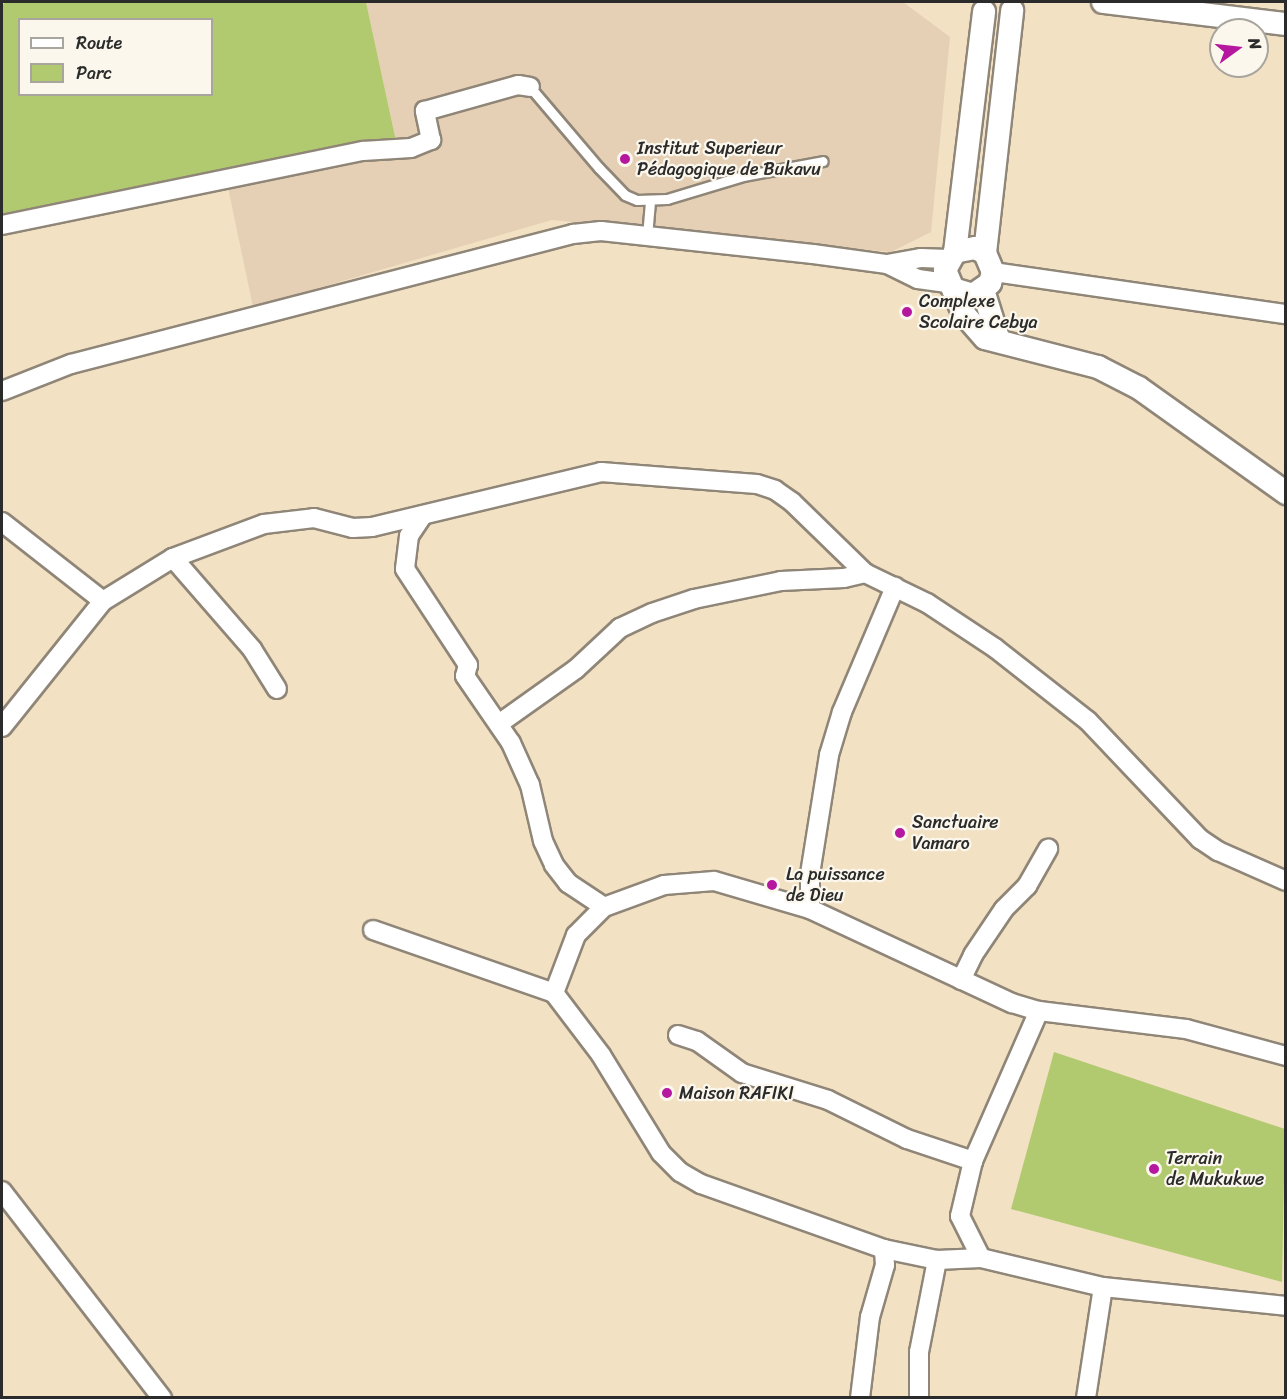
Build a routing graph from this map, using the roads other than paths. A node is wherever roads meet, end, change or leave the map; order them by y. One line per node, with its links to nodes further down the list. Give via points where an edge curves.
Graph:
1 (1103, 2): 4 (street)
2 (1016, 6): 3 (street, via 998,15); 12 (street)
3 (980, 7): 10 (street)
4 (1286, 24)
5 (530, 87): 7 (lane, via 625,195); 8 (street, via 518,85 425,111 431,140 411,148 363,151)
6 (823, 161): 7 (lane, via 743,176)
7 (650, 201): 9 (lane)
8 (2, 225)
9 (647, 236): 11 (street); 16 (street, via 601,231 535,242 71,364)
10 (951, 255): 11 (street); 12 (street, via 975,248); 13 (street)
11 (887, 264): 13 (street, via 918,279)
12 (987, 272): 13 (street, via 962,294); 14 (street); 15 (street)
13 (950, 286): 15 (street, via 974,328 986,338)
14 (1286, 314)
15 (999, 341): 17 (street, via 1098,367 1139,388)
16 (2, 391)
17 (1286, 493)
18 (423, 515): 20 (street, via 372,527 353,528 314,518 264,524); 21 (street, via 601,472 757,484 792,502); 25 (street, via 409,536 405,569 468,665 465,676)
19 (2, 522): 23 (street)
20 (173, 558): 23 (street); 24 (street, via 252,649)
21 (865, 573): 22 (street); 25 (street, via 781,581 694,599 652,613 620,628 576,669)
22 (894, 587): 28 (street, via 995,648 1088,721 1200,839); 30 (street, via 884,620 842,712 829,755 810,874)
23 (103, 601): 26 (street)
24 (277, 689)
25 (500, 723): 29 (street, via 530,785 543,841 554,865 568,883)
26 (2, 727)
27 (1048, 849): 32 (street, via 1027,886 1004,909 973,955)
28 (1286, 881)
29 (604, 907): 30 (street, via 664,885 714,881); 33 (street, via 576,935)
30 (810, 909): 32 (street)
31 (373, 930): 33 (street)
32 (961, 980): 34 (street, via 993,996)
33 (554, 993): 39 (street, via 601,1055 661,1153 680,1172 701,1184)
34 (1039, 1011): 36 (street, via 1186,1029); 37 (street)
35 (678, 1035): 37 (street, via 697,1041 742,1072 828,1100 907,1139)
36 (1286, 1056)
37 (973, 1161): 40 (street, via 960,1216)
38 (2, 1191): 44 (street)
39 (884, 1249): 41 (street); 45 (street, via 885,1265 870,1317)
40 (981, 1258): 41 (street); 42 (street)
41 (937, 1260): 46 (street, via 919,1352)
42 (1103, 1287): 43 (street); 47 (street)
43 (1286, 1306)
44 (162, 1398)
45 (860, 1398)
46 (920, 1398)
47 (1086, 1398)

